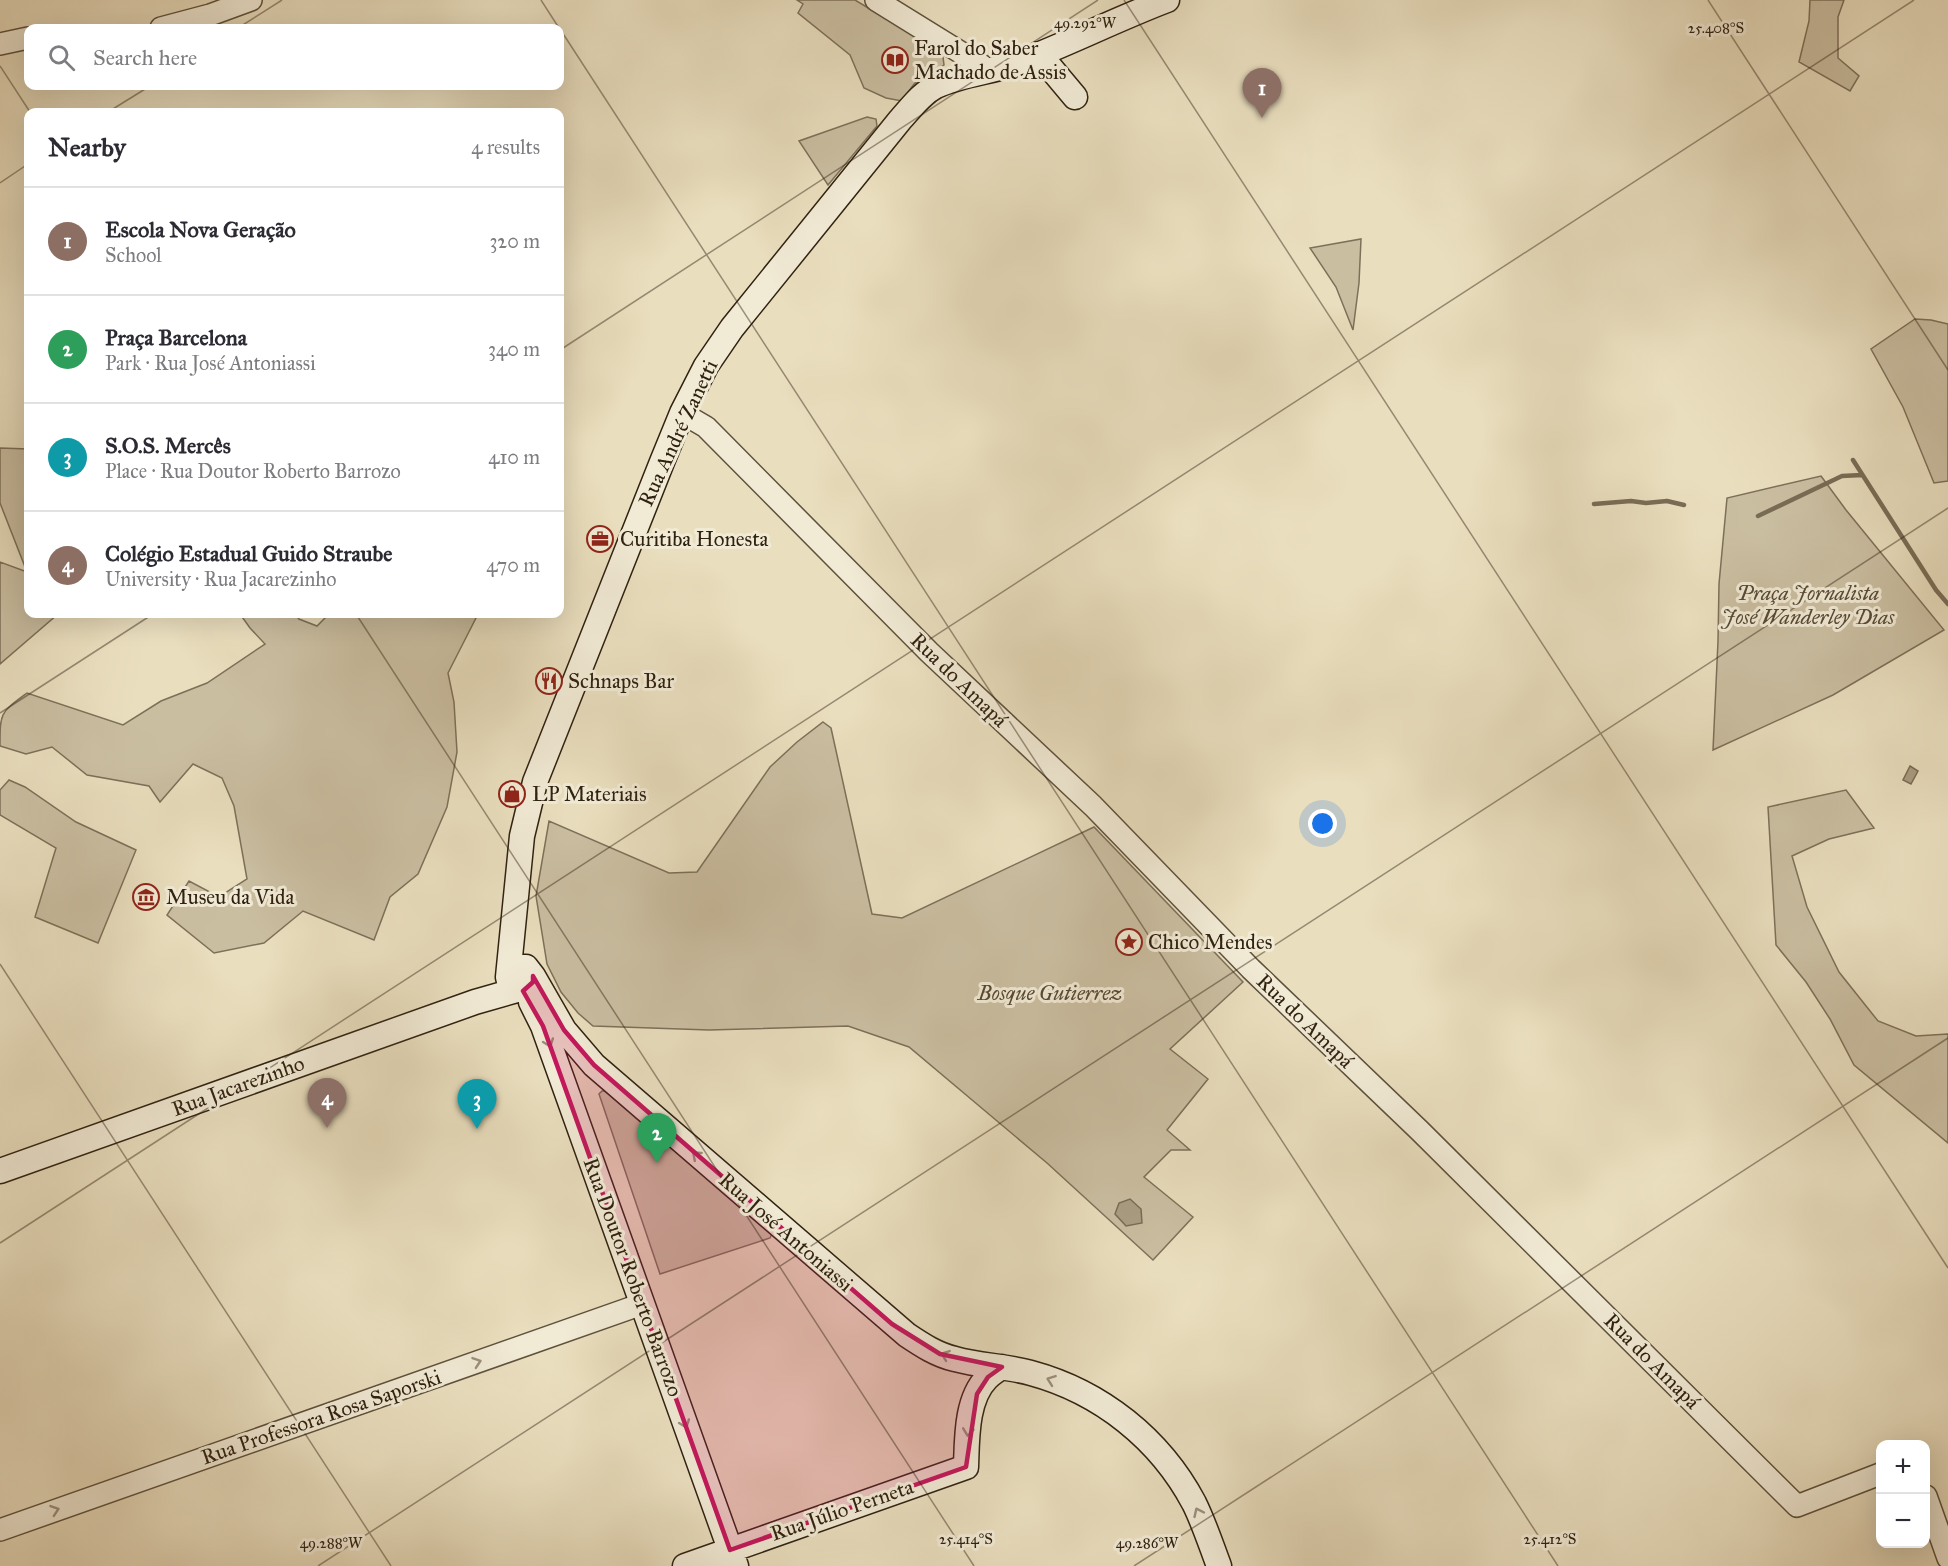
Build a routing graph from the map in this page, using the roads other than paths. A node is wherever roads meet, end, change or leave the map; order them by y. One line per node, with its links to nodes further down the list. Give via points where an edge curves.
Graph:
1 (251, 0): 4 (street)
2 (876, 0): 8 (street)
3 (1167, 0): 7 (main road, Rua André Zanetti)
4 (176, 24)
5 (24, 39): 6 (street)
6 (0, 44)
7 (1040, 54): 8 (main road, Rua André Zanetti); 9 (main road)
8 (989, 70): 10 (main road, Rua André Zanetti, via 937,86 900,120 732,328 706,366)
9 (1075, 97)
10 (682, 413): 11 (main road, Rua André Zanetti, via 536,783 522,836 517,894); 15 (street, Rua do Amapá, via 706,427 929,652 1093,806 1251,969 1419,1130 1797,1506)
11 (520, 980): 12 (main road, Rua Jacarezinho, via 475,1002); 13 (main road, Rua Doutor Roberto Barrozo, one-way to 13, via 543,1026); 14 (main road, Rua José Antoniassi, one-way to 11, via 940,1354 892,1324 594,1065)
12 (0, 1171)
13 (642, 1304): 17 (street, Rua Professora Rosa Saporski, one-way to 13); 18 (main road, Rua Doutor Roberto Barrozo, one-way to 18)
14 (1002, 1367): 18 (main road, Rua Júlio Perneta, one-way to 18, via 988,1377 977,1395 966,1467); 21 (main road, Rua José Antoniassi, one-way to 14, via 1193,1502 1162,1455 1139,1432 1098,1401 1056,1381)
15 (1876, 1476)
16 (1930, 1507): 19 (street)
17 (0, 1530)
18 (733, 1558): 20 (main road, Rua Júlio Perneta)
19 (1948, 1558)
20 (685, 1566)
21 (1219, 1566)

